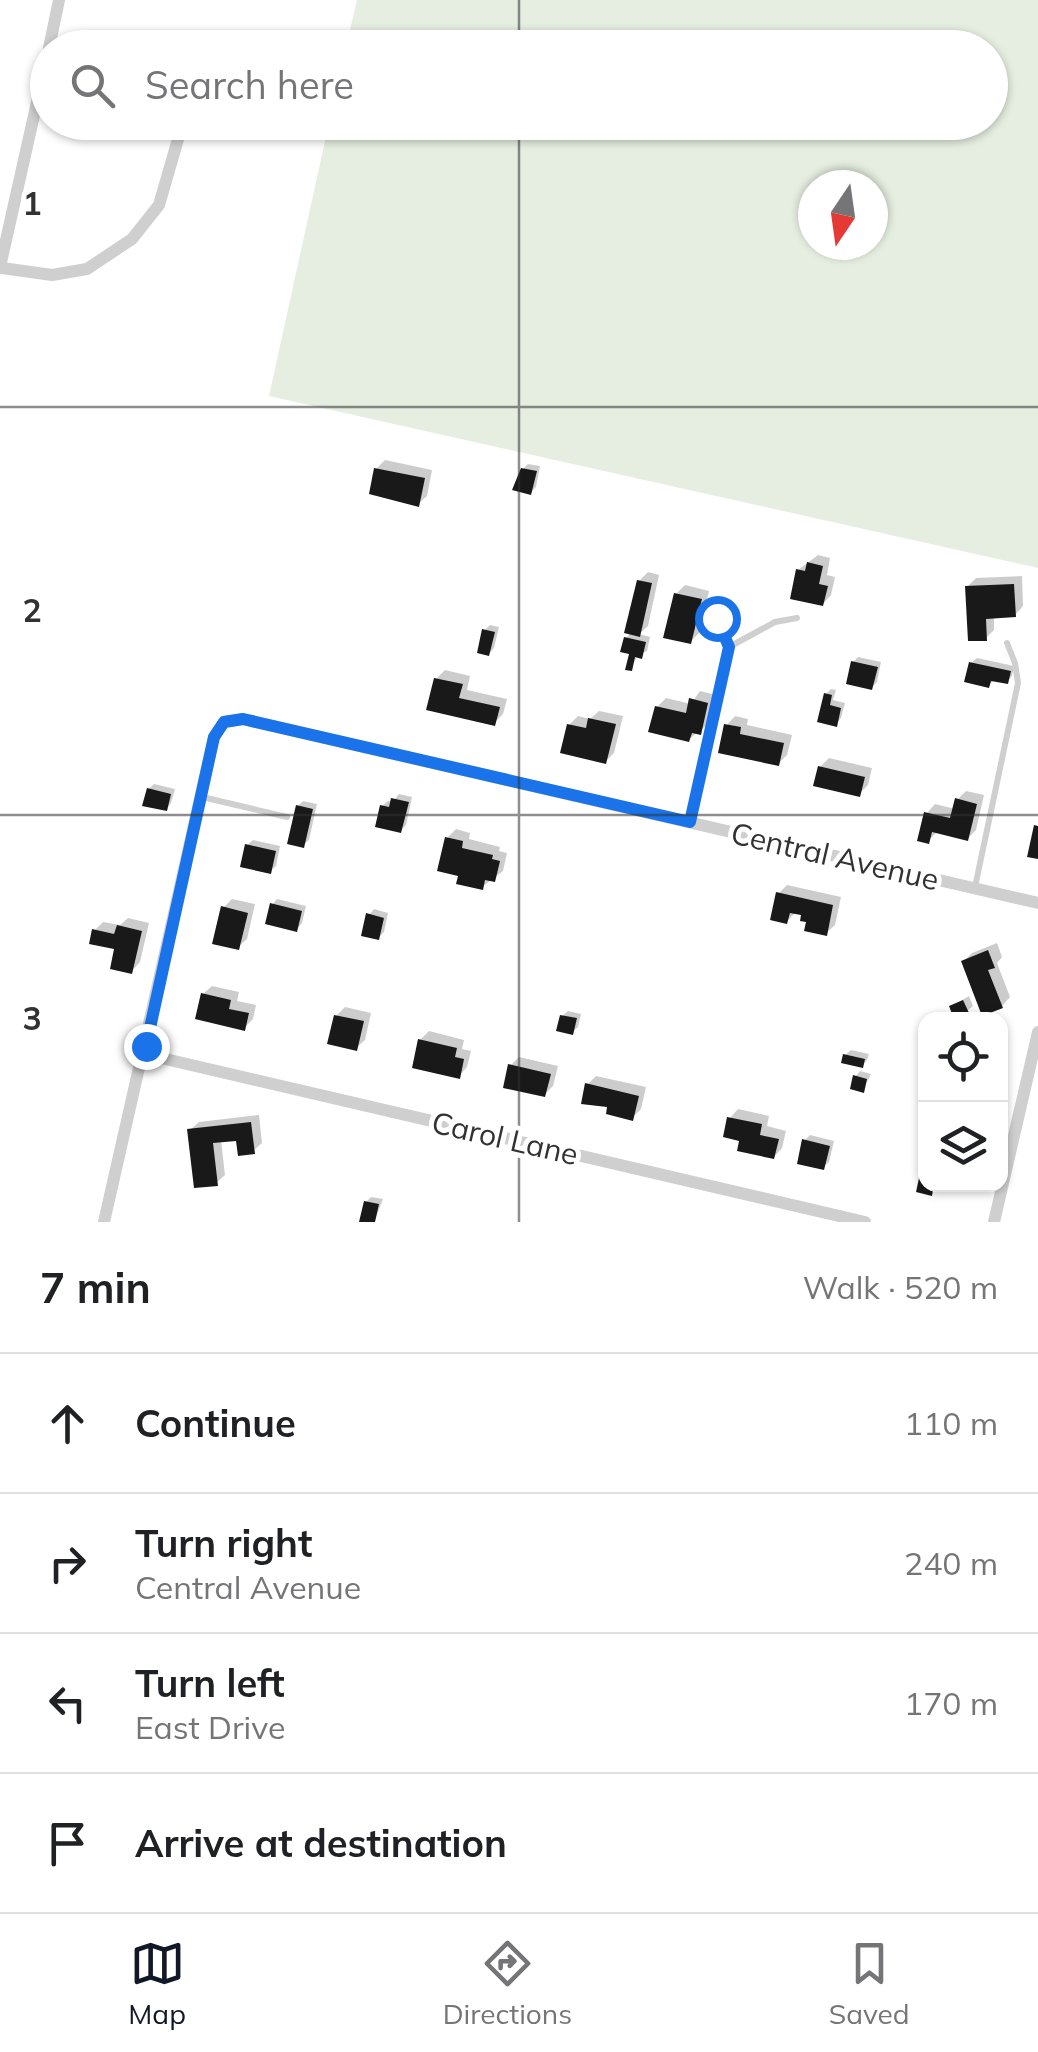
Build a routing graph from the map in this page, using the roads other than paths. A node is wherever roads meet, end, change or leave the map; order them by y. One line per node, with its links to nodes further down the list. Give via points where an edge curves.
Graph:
1 (59, 0): 2 (street)
2 (52, 30)
3 (30, 133): 5 (street)
4 (176, 140): 5 (street, via 160,204 132,240 88,269 52,276)
5 (1, 268)
6 (717, 618): 9 (lane)
7 (796, 618): 9 (lane)
8 (1007, 643): 13 (lane, via 1018,683)
9 (729, 647): 12 (lane)
10 (201, 797): 11 (lane); 12 (street, Central Avenue, via 214,737 224,722 243,719); 16 (street)
11 (287, 817)
12 (690, 822): 13 (street, Central Avenue)
13 (975, 888): 14 (street, Central Avenue)
14 (1038, 902)
15 (1038, 1032): 19 (street)
16 (144, 1054): 17 (street); 18 (street, Carol Lane)
17 (104, 1222)
18 (866, 1222)
19 (994, 1222)

